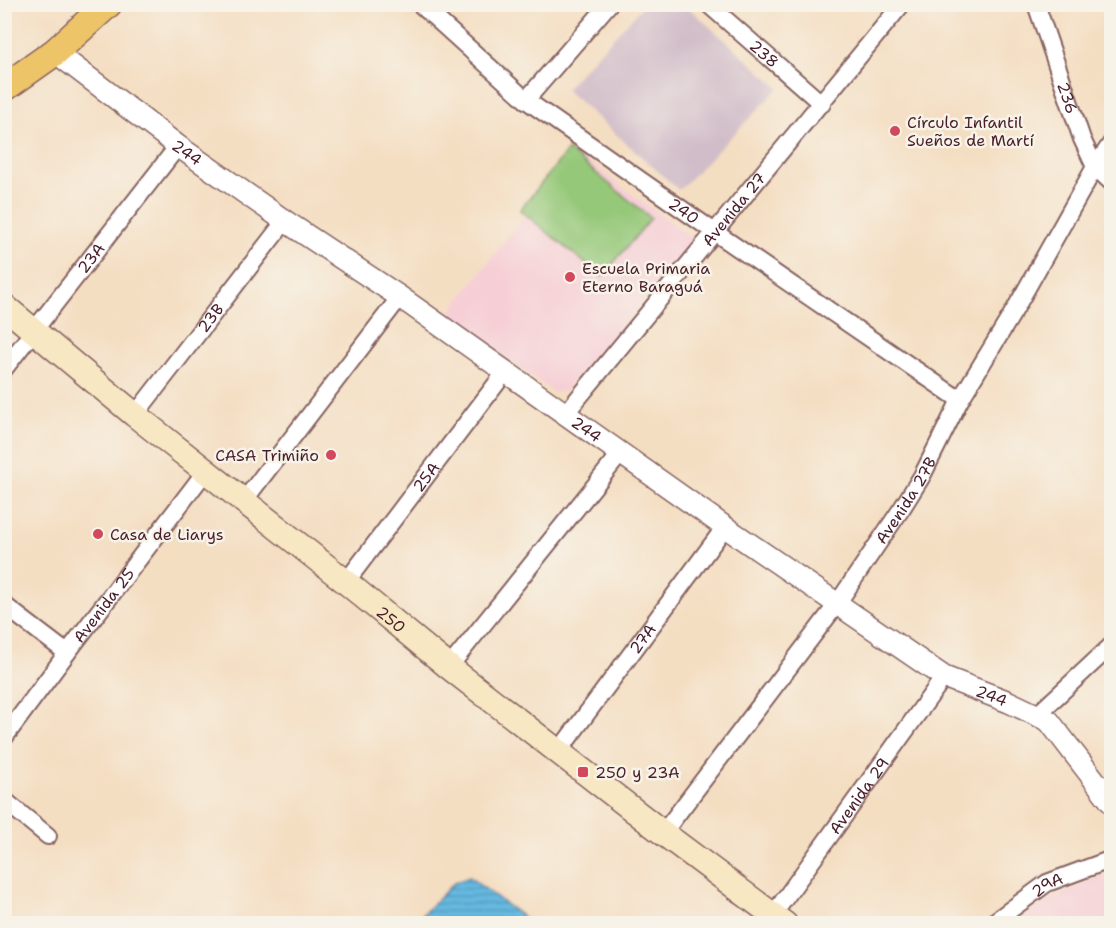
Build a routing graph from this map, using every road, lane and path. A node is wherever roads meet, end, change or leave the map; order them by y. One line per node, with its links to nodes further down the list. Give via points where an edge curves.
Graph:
1 (108, 4): 7 (main road)
2 (420, 4): 9 (street, 240)
3 (609, 4): 9 (street)
4 (708, 4): 10 (street, 238)
5 (902, 4): 10 (street, Avenida 27)
6 (1036, 4): 13 (street, 236)
7 (55, 52): 8 (main road); 12 (street, 244)
8 (4, 88)
9 (526, 100): 16 (street, 240)
10 (822, 104): 16 (street, Avenida 27)
11 (1112, 142): 13 (street, Avenida 27B)
12 (178, 146): 15 (street, 244); 19 (street, 23A)
13 (1095, 167): 14 (street, 236); 22 (street, Avenida 27B)
14 (1112, 183)
15 (285, 221): 17 (street, 244); 24 (street, 23B)
16 (716, 233): 22 (street, 240); 23 (street, Avenida 27)
17 (400, 297): 21 (street, 244); 27 (street)
18 (4, 306): 19 (main road, 250)
19 (34, 330): 20 (street, 23A); 24 (main road, 250)
20 (4, 369)
21 (506, 371): 23 (street, 244); 29 (street, 25A)
22 (960, 400): 30 (street, Avenida 27B, via 922,476)
23 (566, 413): 25 (street, 244)
24 (135, 415): 26 (main road, 250)
25 (621, 453): 28 (street, 244); 34 (street)
26 (205, 472): 27 (main road, 250); 33 (street, Avenida 25)
27 (243, 502): 29 (main road, 250)
28 (725, 527): 30 (street, 244); 38 (street, 27A)
29 (346, 582): 34 (main road, 250)
30 (837, 604): 35 (street, 244); 41 (street, Avenida 27B)
31 (4, 605): 33 (street)
32 (1112, 645): 36 (street)
33 (67, 652): 37 (street, Avenida 25)
34 (449, 667): 38 (main road, 250)
35 (944, 677): 36 (street, 244); 44 (street, Avenida 29)
36 (1038, 714): 40 (street, 244, via 1056,728)
37 (4, 738)
38 (559, 751): 41 (main road, 250)
39 (4, 800): 42 (street)
40 (1112, 803)
41 (663, 833): 44 (main road, 250)
42 (48, 836)
43 (1112, 859): 45 (street, 29A, via 1047,883)
44 (779, 919)
45 (991, 924)

